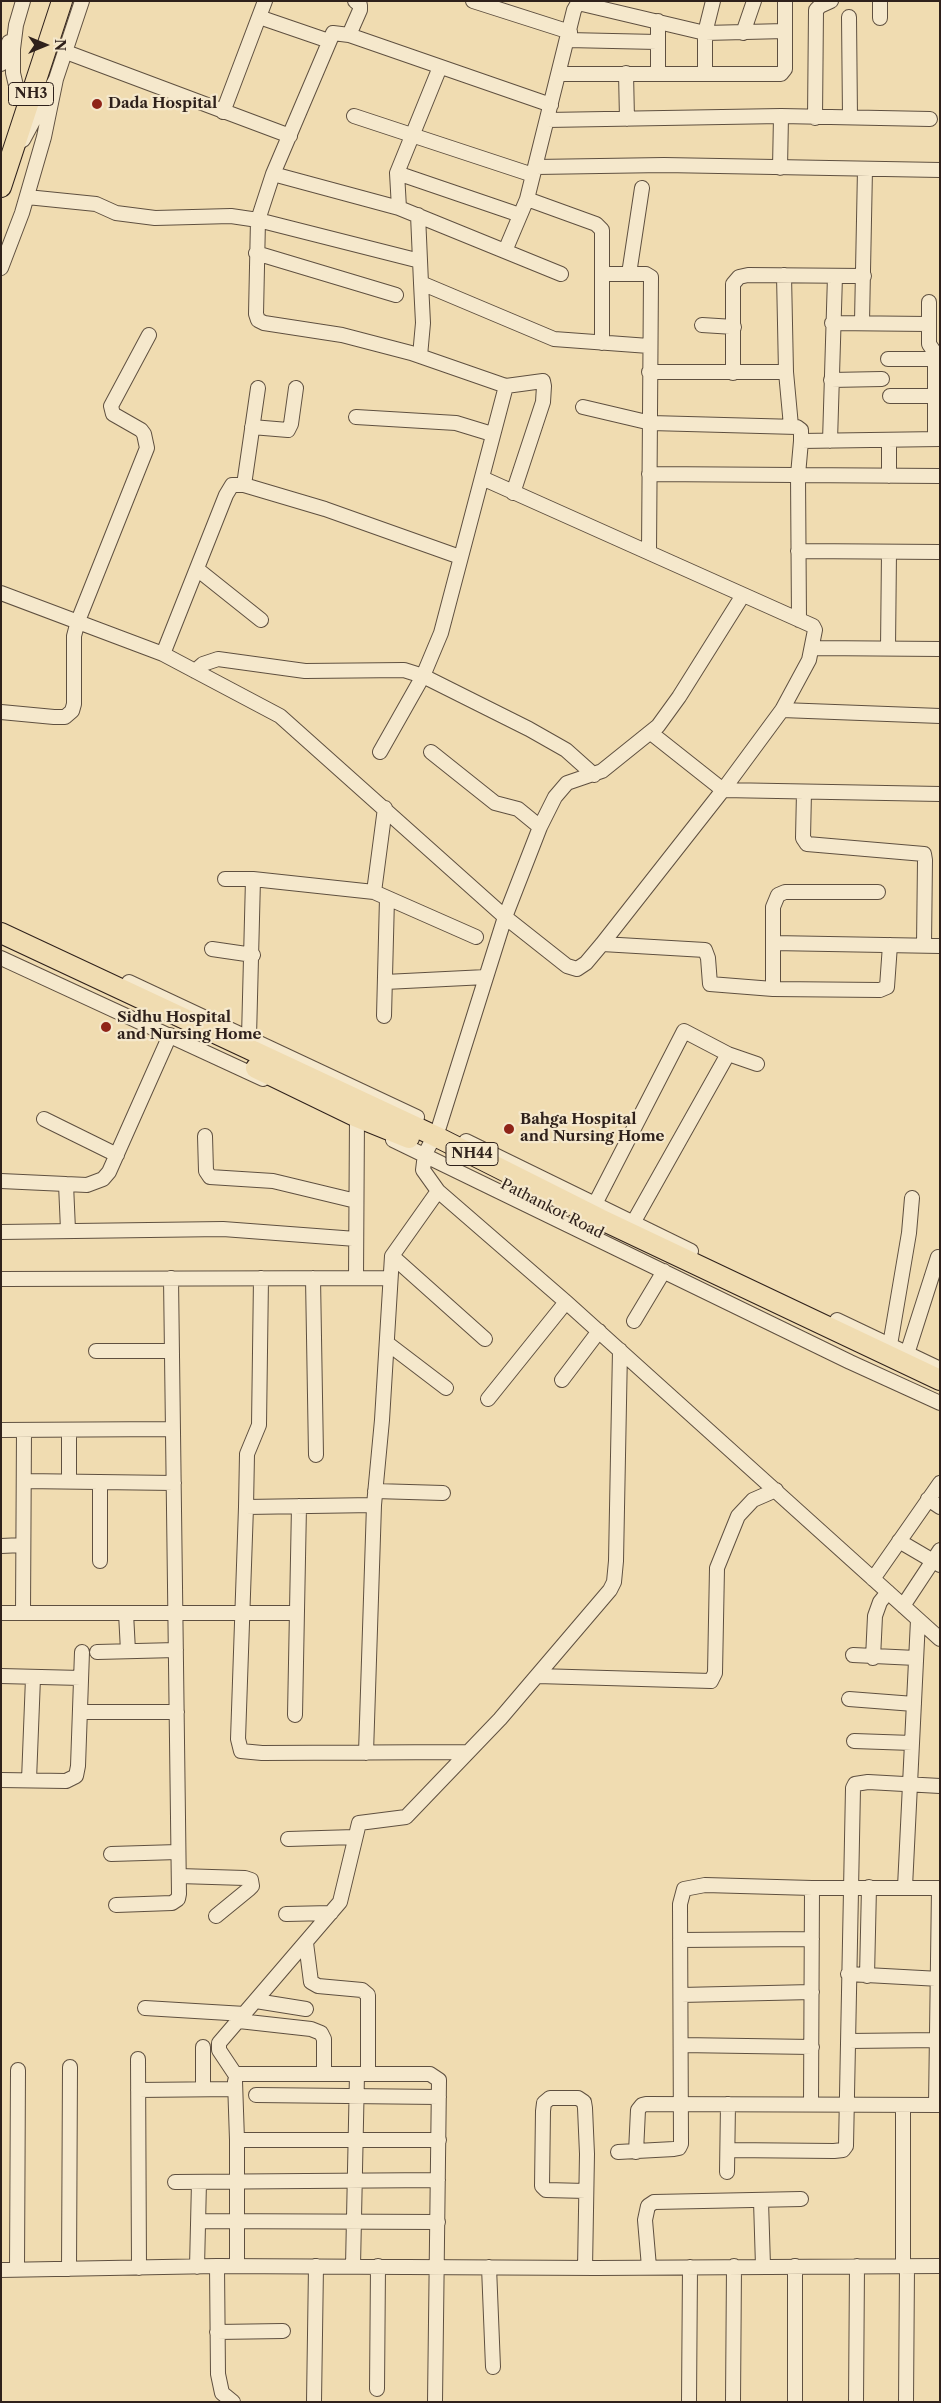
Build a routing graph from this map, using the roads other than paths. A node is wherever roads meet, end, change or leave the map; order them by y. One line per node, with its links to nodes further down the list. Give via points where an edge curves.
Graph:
1 (23, 1): 18 (street)
2 (48, 1): 34 (highway, NH3)
3 (62, 1): 47 (highway, NH3)
4 (82, 1): 26 (street)
5 (265, 1): 14 (street)
6 (355, 1): 22 (street, via 360,10)
7 (473, 1): 23 (street)
8 (754, 1): 21 (street)
9 (785, 1): 19 (street)
10 (831, 1): 40 (street, via 816,10)
11 (880, 1): 16 (street)
12 (586, 2): 17 (street); 23 (street, via 575,5)
13 (708, 2): 20 (street)
14 (259, 18): 24 (street); 36 (street)
15 (849, 18): 39 (street)
16 (880, 18)
17 (658, 21): 20 (street); 25 (street)
18 (16, 25): 27 (street); 34 (street, via 13,73)
19 (785, 31): 21 (street); 32 (street, via 785,68 782,74)
20 (705, 33): 21 (street); 32 (street)
21 (743, 33)
22 (349, 35): 24 (street, via 334,32); 28 (street)
23 (569, 36): 25 (street); 31 (street)
24 (329, 41): 44 (street)
25 (657, 42): 30 (street)
26 (66, 52): 33 (street); 36 (street)
27 (1, 64)
28 (440, 67): 35 (street); 45 (street)
29 (626, 73): 30 (street); 31 (street); 41 (street)
30 (658, 73): 32 (street)
31 (560, 74): 35 (street)
32 (705, 74)
33 (56, 79): 47 (street); 56 (street)
34 (18, 94): 46 (highway, NH3)
35 (551, 105): 43 (street)
36 (223, 112): 44 (street)
37 (354, 116): 45 (street)
38 (781, 116): 40 (street); 41 (street); 48 (street)
39 (850, 117): 40 (street); 42 (street)
40 (816, 118)
41 (627, 119): 43 (street)
42 (930, 119)
43 (547, 120): 51 (street)
44 (290, 136): 53 (street)
45 (411, 136): 51 (street); 52 (street)
46 (1, 142)
47 (9, 164): 54 (highway, NH3)
48 (780, 168): 49 (street); 51 (street, via 664,165)
49 (865, 168): 50 (street); 71 (street)
50 (940, 170)
51 (534, 171): 57 (street)
52 (397, 173): 58 (street); 60 (street)
53 (273, 174): 58 (street); 61 (street)
54 (1, 187)
55 (642, 188): 68 (street)
56 (27, 197): 61 (street, via 96,204 116,213 155,218 232,216); 65 (street)
57 (527, 199): 60 (street); 67 (street, via 600,227)
58 (399, 208): 59 (street)
59 (418, 215): 62 (street); 64 (street)
60 (520, 215): 62 (street)
61 (258, 220): 63 (street); 64 (street)
62 (505, 251): 66 (street)
63 (256, 253): 73 (street); 83 (street, via 256,314 261,322 342,335)
64 (420, 261): 72 (street)
65 (1, 268)
66 (561, 274)
67 (602, 274): 68 (street); 81 (street)
68 (629, 274): 82 (street, via 646,274 651,278)
69 (784, 274): 70 (street); 79 (street, via 739,277 733,284); 87 (street)
70 (835, 276): 71 (street); 75 (street)
71 (864, 276): 76 (street)
72 (421, 283): 81 (street, via 554,339); 83 (street, via 423,324)
73 (396, 295)
74 (929, 302): 77 (street)
75 (832, 322): 76 (street); 90 (street)
76 (862, 322): 77 (street)
77 (928, 324): 85 (street, via 929,344 935,351)
78 (702, 325): 79 (street)
79 (734, 327): 88 (street)
80 (148, 335): 123 (street, via 110,406 114,414 141,430 147,448)
81 (602, 343): 82 (street)
82 (650, 346): 86 (street)
83 (420, 356): 91 (street)
84 (888, 359): 85 (street)
85 (935, 360): 95 (street)
86 (650, 372): 88 (street); 98 (street)
87 (786, 372): 88 (street); 99 (street)
88 (733, 373)
89 (882, 379): 90 (street)
90 (831, 380): 105 (street)
91 (506, 386): 101 (street); 112 (street, via 542,381 544,384 543,402)
92 (258, 388): 100 (street)
93 (296, 388): 100 (street, via 288,430)
94 (890, 396): 95 (street)
95 (936, 396): 102 (street)
96 (583, 408): 98 (street)
97 (356, 417): 101 (street, via 456,424)
98 (651, 423): 99 (street); 106 (street)
99 (791, 426): 104 (street, via 800,428)
100 (252, 427): 111 (street)
101 (492, 434): 110 (street)
102 (937, 439): 103 (street)
103 (889, 440): 105 (street); 108 (street)
104 (801, 441): 105 (street); 107 (street)
105 (830, 441)
106 (649, 474): 107 (street); 114 (street)
107 (798, 474): 108 (street); 113 (street)
108 (889, 476): 109 (street)
109 (940, 476)
110 (482, 478): 112 (street); 117 (street)
111 (244, 485): 117 (street, via 325,509); 118 (street, via 229,488)
112 (513, 493): 114 (street)
113 (798, 551): 115 (street); 122 (street)
114 (649, 552): 120 (street)
115 (889, 552): 116 (street); 125 (street)
116 (940, 552)
117 (460, 557): 129 (street, via 441,633)
118 (197, 569): 121 (street); 127 (street)
119 (1, 593): 123 (street)
120 (744, 595): 122 (street); 133 (street, via 668,714)
121 (260, 620)
122 (799, 620): 124 (street, via 814,628)
123 (78, 621): 127 (street); 131 (street, via 74,636 72,711 65,716 54,717)
124 (812, 648): 125 (street); 130 (street, via 809,660)
125 (888, 648): 126 (street)
126 (940, 649)
127 (163, 654): 128 (street)
128 (194, 671): 129 (street, via 218,659 305,671 394,669); 140 (street, via 280,716)
129 (423, 676): 134 (street); 136 (street, via 566,750)
130 (782, 710): 132 (street); 137 (street)
131 (1, 712)
132 (940, 716)
133 (651, 733): 136 (street); 137 (street)
134 (380, 752)
135 (431, 752): 141 (street, via 495,803 518,809)
136 (594, 775): 141 (street, via 567,783 555,797)
137 (723, 790): 138 (street); 153 (street)
138 (804, 792): 139 (street); 142 (street, via 803,838 806,844 921,852)
139 (940, 794)
140 (385, 808): 147 (street); 148 (street)
141 (540, 827): 148 (street)
142 (926, 860): 143 (street); 155 (street)
143 (940, 860)
144 (225, 879): 145 (street)
145 (253, 879): 147 (street); 159 (street)
146 (878, 892): 152 (street, via 781,893 772,907)
147 (381, 895): 151 (street); 162 (street)
148 (506, 916): 153 (street, via 573,969 581,967); 161 (street)
149 (1, 922): 166 (street)
150 (1, 933): 172 (highway, NH44)
151 (476, 937)
152 (773, 943): 154 (street); 163 (street)
153 (602, 944): 163 (street, via 705,950 710,984)
154 (890, 945): 155 (street); 163 (street, via 888,982 884,989)
155 (924, 945): 156 (street)
156 (940, 946)
157 (1, 948): 170 (highway, Pathankot Road / NH44)
158 (212, 949): 159 (street)
159 (253, 955): 166 (street)
160 (1, 958): 165 (street)
161 (486, 978): 162 (street); 172 (street)
162 (385, 982): 164 (street)
163 (773, 989)
164 (384, 1016)
165 (170, 1035): 170 (street); 173 (street)
166 (250, 1037): 172 (street)
167 (728, 1054): 168 (street); 179 (street, via 684,1032); 180 (street)
168 (757, 1064)
169 (44, 1119): 173 (street)
170 (357, 1120): 172 (highway, Pathankot Road / NH44); 178 (street)
171 (205, 1136): 178 (street, via 206,1171 210,1177 273,1181)
172 (432, 1141): 176 (street, via 423,1170); 179 (street); 186 (street); 203 (highway, NH44, via 600,1220); 206 (highway, Pathankot Road / NH44, via 601,1236 677,1268)
173 (117, 1155): 175 (street, via 109,1172 97,1183)
174 (1, 1181): 175 (street)
175 (66, 1184): 181 (street)
176 (438, 1192): 184 (street); 193 (street)
177 (912, 1198): 198 (street)
178 (356, 1201): 183 (street)
179 (595, 1204): 180 (street)
180 (633, 1223): 198 (street)
181 (68, 1230): 182 (street); 183 (street, via 223,1229)
182 (1, 1232)
183 (356, 1239): 190 (street)
184 (392, 1256): 191 (street); 196 (street)
185 (938, 1257): 202 (street)
186 (664, 1271): 194 (street); 208 (street)
187 (171, 1278): 188 (street); 192 (street); 201 (street)
188 (261, 1278): 189 (street); 224 (street, via 259,1425 247,1454)
189 (313, 1278): 190 (street); 213 (street)
190 (356, 1278): 191 (street)
191 (390, 1278): 197 (street)
192 (1, 1279)
193 (566, 1302): 195 (street); 207 (street)
194 (634, 1321)
195 (599, 1332): 199 (street); 204 (street)
196 (485, 1339)
197 (386, 1343): 205 (street); 221 (street)
198 (890, 1345): 202 (street)
199 (620, 1350): 219 (street); 250 (street, via 614,1582 605,1597)
200 (96, 1351): 201 (street)
201 (172, 1351): 209 (street)
202 (908, 1354): 203 (street)
203 (939, 1370)
204 (562, 1380)
205 (446, 1388)
206 (940, 1394)
207 (488, 1399)
208 (940, 1403)
209 (173, 1429): 212 (street); 217 (street)
210 (1, 1430): 211 (street)
211 (24, 1430): 212 (street); 215 (street)
212 (69, 1430): 214 (street)
213 (316, 1455)
214 (69, 1480): 215 (street); 216 (street)
215 (24, 1481): 227 (street)
216 (100, 1482): 217 (street); 229 (street)
217 (174, 1483): 233 (street)
218 (940, 1483): 222 (street)
219 (776, 1490): 230 (street); 250 (street, via 753,1500 738,1516 717,1568 715,1673 711,1681)
220 (443, 1493): 221 (street)
221 (374, 1498): 223 (street); 261 (street)
222 (934, 1503): 225 (street)
223 (299, 1506): 224 (street); 238 (street)
224 (246, 1507): 237 (street)
225 (900, 1541): 228 (street); 230 (street)
226 (1, 1546): 227 (street)
227 (23, 1546): 235 (street)
228 (937, 1559): 232 (street)
229 (100, 1562)
230 (874, 1579): 231 (street)
231 (888, 1592): 232 (street); 247 (street, via 875,1616)
232 (903, 1606): 239 (street)
233 (175, 1612): 236 (street); 237 (street); 242 (street)
234 (1, 1613): 235 (street)
235 (23, 1613): 236 (street)
236 (126, 1613): 243 (street)
237 (242, 1613): 238 (street); 261 (street, via 238,1739 241,1751)
238 (297, 1613): 257 (street)
239 (918, 1620): 241 (street); 248 (street)
240 (940, 1620): 241 (street)
241 (936, 1636)
242 (176, 1650): 243 (street); 256 (street)
243 (128, 1651): 245 (street)
244 (82, 1652): 252 (street)
245 (97, 1652)
246 (852, 1656): 247 (street)
247 (874, 1658): 248 (street)
248 (916, 1658): 254 (street)
249 (1, 1676): 251 (street)
250 (537, 1676): 260 (street)
251 (33, 1678): 252 (street); 263 (street)
252 (81, 1678): 255 (street)
253 (849, 1699): 254 (street)
254 (914, 1704): 259 (street)
255 (80, 1712): 256 (street); 263 (street, via 76,1776 66,1781)
256 (176, 1712): 268 (street)
257 (296, 1715)
258 (854, 1741): 259 (street)
259 (912, 1743): 264 (street)
260 (468, 1752): 261 (street); 266 (street, via 406,1817 364,1821 359,1823)
261 (366, 1753)
262 (1, 1780): 263 (street)
263 (29, 1780)
264 (910, 1783): 265 (street); 272 (street); 274 (street, via 859,1782 853,1788)
265 (940, 1786)
266 (355, 1837): 267 (street); 277 (street, via 343,1895)
267 (288, 1839)
268 (178, 1852): 269 (street); 270 (street)
269 (111, 1854)
270 (179, 1876): 276 (street, via 176,1902); 279 (street, via 251,1880 252,1886)
271 (869, 1887): 272 (street); 274 (street); 284 (street)
272 (904, 1887): 275 (street)
273 (812, 1888): 274 (street); 280 (street); 281 (street, via 705,1885 684,1888 680,1899)
274 (851, 1888): 283 (street)
275 (939, 1888): 285 (street)
276 (116, 1905)
277 (331, 1913): 278 (street); 282 (street)
278 (286, 1914)
279 (216, 1916)
280 (812, 1939): 281 (street); 286 (street)
281 (680, 1940): 287 (street)
282 (306, 1943): 288 (street); 302 (street, via 309,1977 314,1985 362,1990 368,1995)
283 (848, 1974): 284 (street); 293 (street)
284 (867, 1976): 285 (street)
285 (940, 1979): 292 (street)
286 (812, 1992): 287 (street); 296 (street)
287 (681, 1995): 294 (street)
288 (256, 2001): 290 (street); 291 (street)
289 (145, 2008): 291 (street)
290 (306, 2009)
291 (242, 2017): 300 (street, via 322,2033); 301 (street, via 219,2043 219,2050)
292 (939, 2040): 293 (street); 314 (street)
293 (848, 2041): 312 (street)
294 (681, 2045): 296 (street); 309 (street)
295 (202, 2047): 303 (street)
296 (812, 2047): 311 (street)
297 (138, 2059): 305 (street)
298 (70, 2067): 353 (street)
299 (18, 2070): 352 (street)
300 (324, 2072): 301 (street); 302 (street)
301 (235, 2074): 304 (street)
302 (363, 2074): 307 (street); 308 (street, via 430,2074 439,2080)
303 (203, 2089): 304 (street); 305 (street)
304 (234, 2089): 315 (street)
305 (138, 2090): 350 (street)
306 (256, 2095): 307 (street)
307 (357, 2097): 308 (street); 316 (street)
308 (440, 2097): 317 (street)
309 (682, 2104): 310 (street); 320 (street, via 679,2148); 320 (street, via 646,2104 639,2107)
310 (728, 2104): 311 (street); 318 (street)
311 (811, 2104): 312 (street)
312 (848, 2104): 313 (street); 318 (street, via 848,2141 841,2150)
313 (903, 2105): 314 (street); 344 (street)
314 (938, 2105)
315 (237, 2140): 316 (street); 326 (street)
316 (356, 2140): 317 (street); 323 (street)
317 (439, 2140): 322 (street)
318 (728, 2150): 321 (street)
319 (618, 2152): 320 (street)
320 (636, 2152)
321 (727, 2172)
322 (438, 2180): 323 (street); 333 (street)
323 (355, 2181): 326 (street); 332 (street)
324 (175, 2182): 325 (street)
325 (199, 2182): 326 (street); 330 (street)
326 (238, 2182): 331 (street)
327 (586, 2192): 327 (street, via 584,2102 578,2098 550,2098 542,2111 542,2186 546,2190); 351 (street)
328 (801, 2199): 329 (street)
329 (760, 2201): 341 (street); 348 (street, via 654,2202 648,2206 645,2220)
330 (199, 2221): 331 (street); 346 (street)
331 (238, 2222): 332 (street); 335 (street)
332 (354, 2222): 333 (street); 337 (street)
333 (438, 2222): 339 (street)
334 (217, 2266): 335 (street); 346 (street); 356 (street)
335 (237, 2266): 336 (street)
336 (316, 2266): 337 (street); 360 (street)
337 (353, 2266): 338 (street)
338 (378, 2266): 339 (street); 358 (street)
339 (437, 2266): 347 (street); 361 (street)
340 (734, 2266): 341 (street); 349 (street); 363 (street)
341 (763, 2266): 342 (street)
342 (796, 2266): 343 (street); 364 (street)
343 (857, 2266): 344 (street); 365 (street)
344 (905, 2266): 345 (street); 366 (street)
345 (940, 2266)
346 (197, 2267): 350 (street)
347 (489, 2267): 351 (street); 357 (street)
348 (650, 2267): 349 (street); 351 (street)
349 (690, 2267): 362 (street)
350 (139, 2268): 353 (street)
351 (586, 2268)
352 (17, 2269): 353 (street); 354 (street)
353 (69, 2269)
354 (1, 2270)
355 (284, 2331): 356 (street)
356 (217, 2332): 359 (street, via 220,2387 224,2396)
357 (493, 2366)
358 (377, 2389)
359 (233, 2402)
360 (314, 2402)
361 (435, 2402)
362 (689, 2402)
363 (733, 2402)
364 (795, 2402)
365 (856, 2402)
366 (906, 2402)

